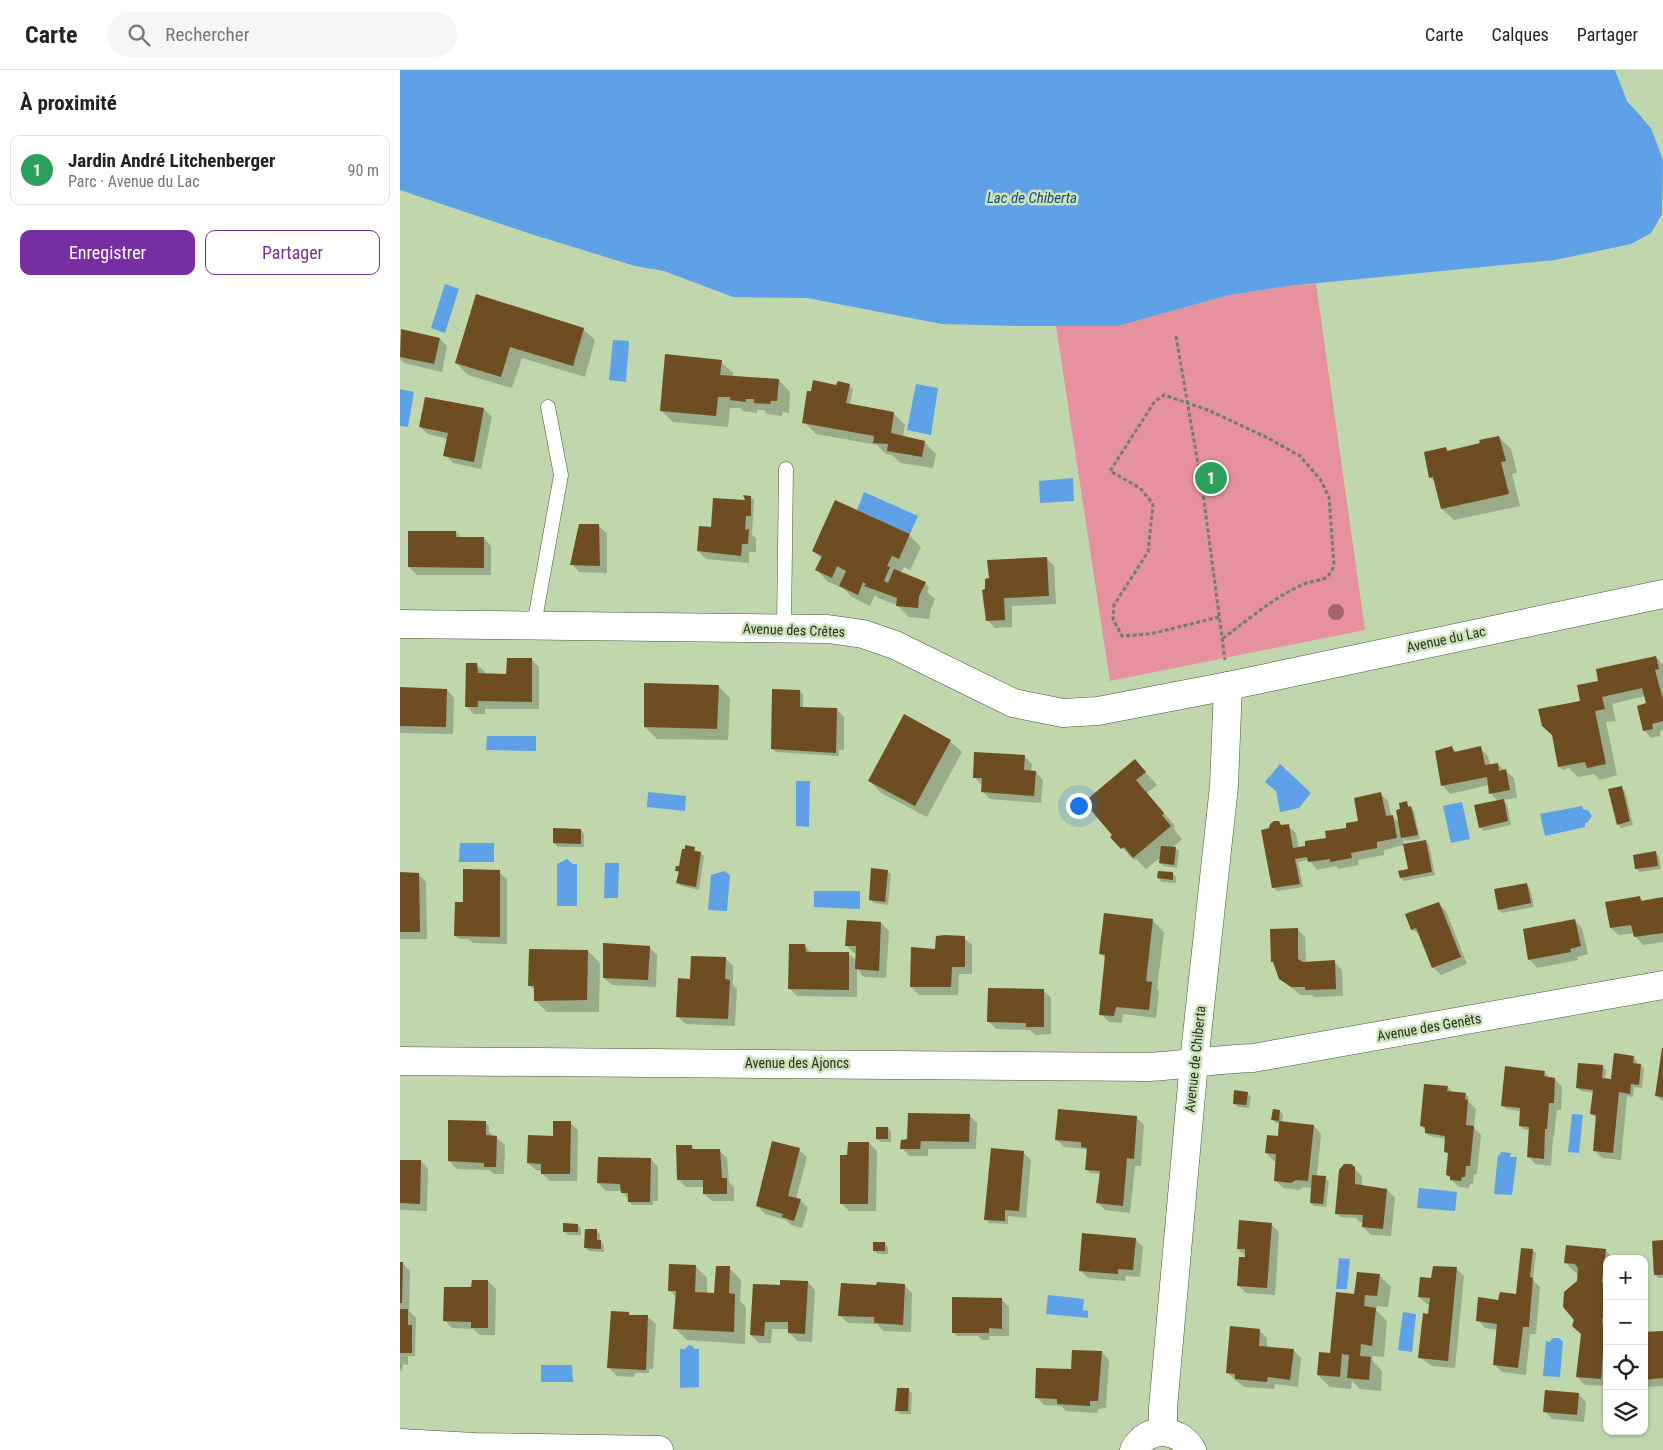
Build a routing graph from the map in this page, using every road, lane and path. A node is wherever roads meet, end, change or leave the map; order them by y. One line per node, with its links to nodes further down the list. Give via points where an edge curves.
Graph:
1 (1176, 336): 2 (path)
2 (1188, 403): 6 (path); 6 (path, via 1164,394 1155,401 1110,471 1140,488 1153,504 1148,552 1114,605 1113,619 1122,636 1150,634); 10 (path, via 1268,438 1300,456 1320,479 1329,497 1332,572 1323,580 1305,583 1281,596)
3 (548, 407): 8 (lane, via 561,475)
4 (786, 469): 9 (lane)
5 (1663, 594): 11 (street, Avenue du Lac)
6 (1220, 617): 10 (path)
7 (400, 624): 8 (street, Avenue des Crêtes)
8 (534, 625): 9 (street, Avenue des Crêtes)
9 (784, 628): 11 (street, Avenue des Crêtes, via 863,634 895,645 1013,703 1063,713 1098,711)
10 (1222, 639): 11 (path)
11 (1227, 677): 14 (street, Avenue de Chiberta, via 1224,786)
12 (1663, 985): 14 (street, Avenue des Genêts, via 1253,1058)
13 (400, 1061): 14 (street, Avenue des Ajoncs, via 1149,1067)
14 (1194, 1062): 15 (street, Avenue de Chiberta)
15 (1162, 1431): 18 (street, via 1140,1440); 19 (street, via 1181,1438)
16 (400, 1443): 17 (street)
17 (659, 1450)
18 (1134, 1450)
19 (1192, 1450)

